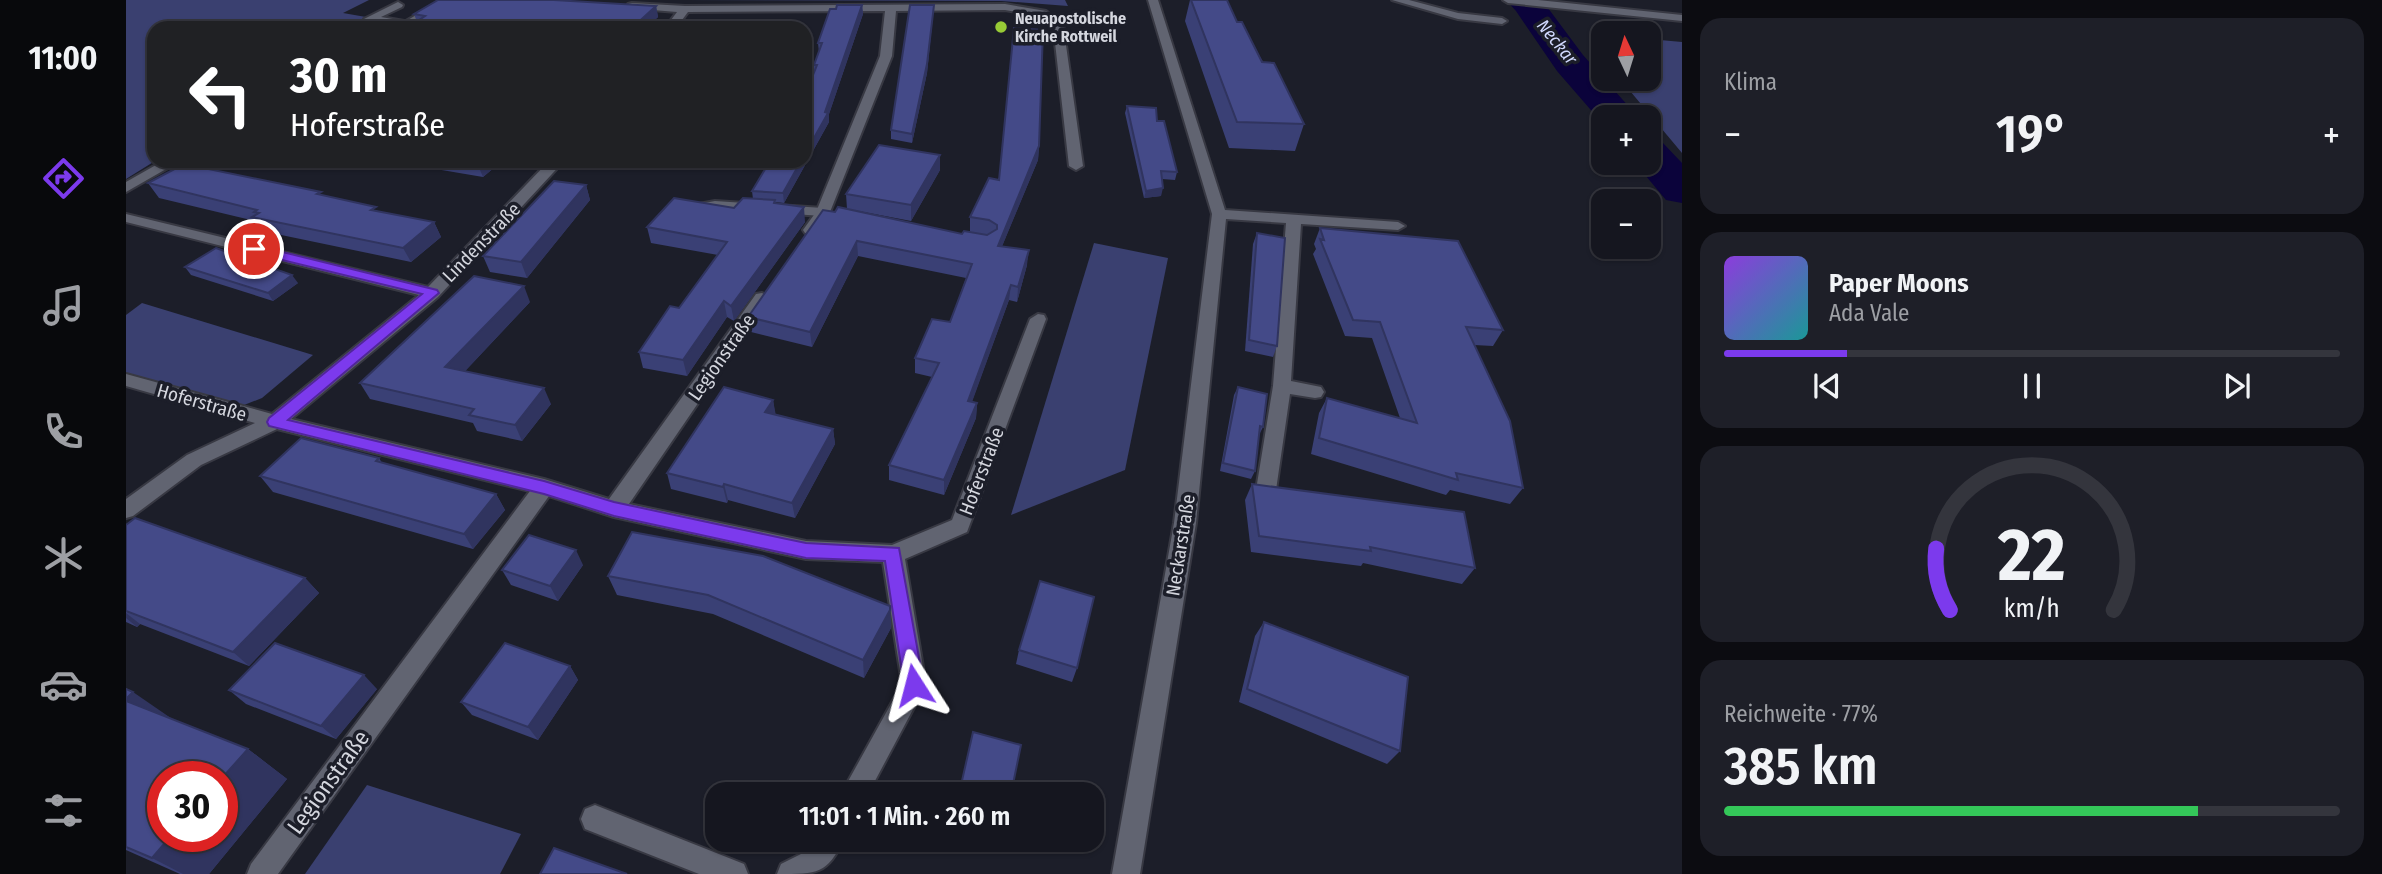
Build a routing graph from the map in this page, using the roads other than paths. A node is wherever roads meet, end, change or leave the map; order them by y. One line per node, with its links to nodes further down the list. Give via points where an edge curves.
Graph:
1 (450, 0): 11 (street)
2 (1153, 0): 20 (street, Neckarstraße)
3 (1396, 0): 13 (street, via 1458,16)
4 (1508, 0): 9 (street)
5 (398, 5): 10 (street, via 369,19)
6 (617, 5): 8 (street)
7 (891, 7): 8 (street); 14 (street, via 1005,7 1042,13 1058,24); 19 (street, via 886,56)
8 (685, 9): 12 (street)
9 (1678, 18)
10 (378, 21)
11 (413, 21)
12 (676, 21)
13 (1502, 21)
14 (1076, 166)
15 (161, 168): 17 (street)
16 (550, 168): 26 (street, Lindenstraße)
17 (126, 188)
18 (692, 210): 19 (street, via 715,205)
19 (829, 214): 24 (street)
20 (1219, 214): 22 (street); 43 (street, Neckarstraße, via 1185,523)
21 (126, 218): 26 (street)
22 (1294, 218): 23 (street); 29 (street)
23 (1398, 226)
24 (799, 247)
25 (774, 281): 34 (street, Legionstraße)
26 (432, 293): 31 (street, Lindenstraße)
27 (1038, 319): 36 (street, Hoferstraße, via 960,526)
28 (126, 380): 31 (street, Hoferstraße)
29 (1282, 386): 30 (street); 33 (street)
30 (1315, 392)
31 (275, 422): 32 (street, Hoferstraße); 35 (street, Lindenstraße, via 194,460)
32 (544, 487): 34 (street, Hoferstraße); 40 (street, Legionstraße)
33 (1266, 490)
34 (614, 509): 36 (street, Hoferstraße, via 806,550)
35 (126, 510)
36 (893, 554): 37 (street, via 914,685)
37 (861, 782)
38 (595, 819): 41 (street)
39 (823, 852): 42 (street, via 819,860)
40 (261, 874)
41 (734, 874)
42 (791, 874)
43 (1126, 874)

